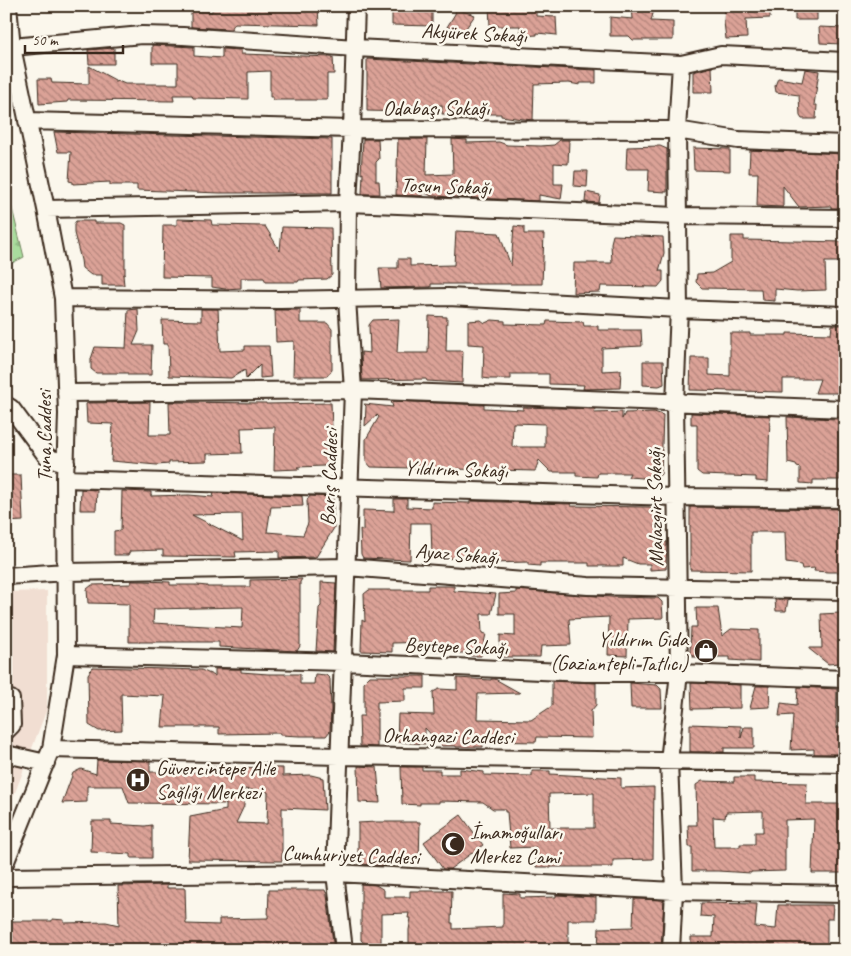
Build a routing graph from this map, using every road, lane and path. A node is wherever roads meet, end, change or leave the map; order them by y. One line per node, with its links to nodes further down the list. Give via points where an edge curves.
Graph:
1 (8, 6): 3 (street, Tuna Caddesi)
2 (356, 6): 4 (street, Barış Caddesi)
3 (12, 48): 4 (street, Akyürek Sokağı, via 142,36); 7 (street, Tuna Caddesi)
4 (355, 48): 6 (street, Akyürek Sokağı); 8 (street, Barış Caddesi)
5 (842, 63): 6 (street, Akyürek Sokağı, via 721,55)
6 (681, 64): 9 (street, Malazgirt Sokağı)
7 (27, 121): 8 (street, Odabaşı Sokağı); 12 (street, Tuna Caddesi)
8 (352, 129): 9 (street, Odabaşı Sokağı); 11 (street, Barış Caddesi)
9 (677, 130): 10 (street, Odabaşı Sokağı, via 738,140); 13 (street, Malazgirt Sokağı)
10 (845, 144)
11 (348, 203): 12 (street, Tosun Sokağı); 13 (street, Tosun Sokağı); 16 (street, Barış Caddesi)
12 (46, 209): 15 (street, Tuna Caddesi)
13 (677, 216): 14 (street, Tosun Sokağı); 17 (street, Malazgirt Sokağı)
14 (845, 218)
15 (63, 298): 16 (street); 20 (street, Tuna Caddesi)
16 (348, 299): 17 (street, via 448,297); 19 (street, Barış Caddesi)
17 (679, 309): 18 (street); 21 (street, Malazgirt Sokağı)
18 (845, 314)
19 (353, 390): 20 (street); 21 (street); 25 (street, Barış Caddesi)
20 (66, 393): 24 (street, Tuna Caddesi)
21 (675, 403): 23 (street); 26 (street, Malazgirt Sokağı)
22 (6, 405): 24 (street, via 45,454)
23 (845, 409)
24 (66, 471): 25 (street, Yıldırım Sokağı); 29 (street, Tuna Caddesi)
25 (349, 487): 26 (street, Yıldırım Sokağı); 28 (street, Barış Caddesi)
26 (676, 497): 27 (street, Yıldırım Sokağı); 31 (street, Malazgirt Sokağı)
27 (845, 499)
28 (347, 567): 29 (street, Ayaz Sokağı); 31 (street, Ayaz Sokağı, via 588,586); 34 (street, Barış Caddesi)
29 (66, 572): 30 (street, Ayaz Sokağı); 33 (street, Tuna Caddesi)
30 (6, 576)
31 (677, 588): 32 (street, Ayaz Sokağı); 35 (street, Malazgirt Sokağı)
32 (845, 591)
33 (66, 655): 34 (street, Beytepe Sokağı); 40 (street, Tuna Caddesi)
34 (344, 662): 35 (street, Beytepe Sokağı, via 585,673); 41 (street, Barış Caddesi)
35 (679, 673): 36 (street, Beytepe Sokağı); 42 (street, Malazgirt Sokağı)
36 (845, 679)
37 (11, 699): 38 (street, via 12,726)
38 (6, 731)
39 (6, 754): 40 (street, Orhangazi Caddesi)
40 (49, 756): 41 (street, Orhangazi Caddesi); 44 (street, Tuna Caddesi)
41 (339, 756): 42 (street, Orhangazi Caddesi); 45 (street, Barış Caddesi)
42 (669, 761): 43 (street, Orhangazi Caddesi); 47 (street, Malazgirt Sokağı)
43 (845, 764)
44 (6, 860)
45 (335, 873): 46 (street, Cumhuriyet Caddesi); 47 (street, Cumhuriyet Caddesi); 49 (street, Barış Caddesi)
46 (6, 877)
47 (674, 891): 48 (street, Cumhuriyet Caddesi); 50 (street, Malazgirt Sokağı)
48 (845, 894)
49 (344, 950)
50 (672, 950)

